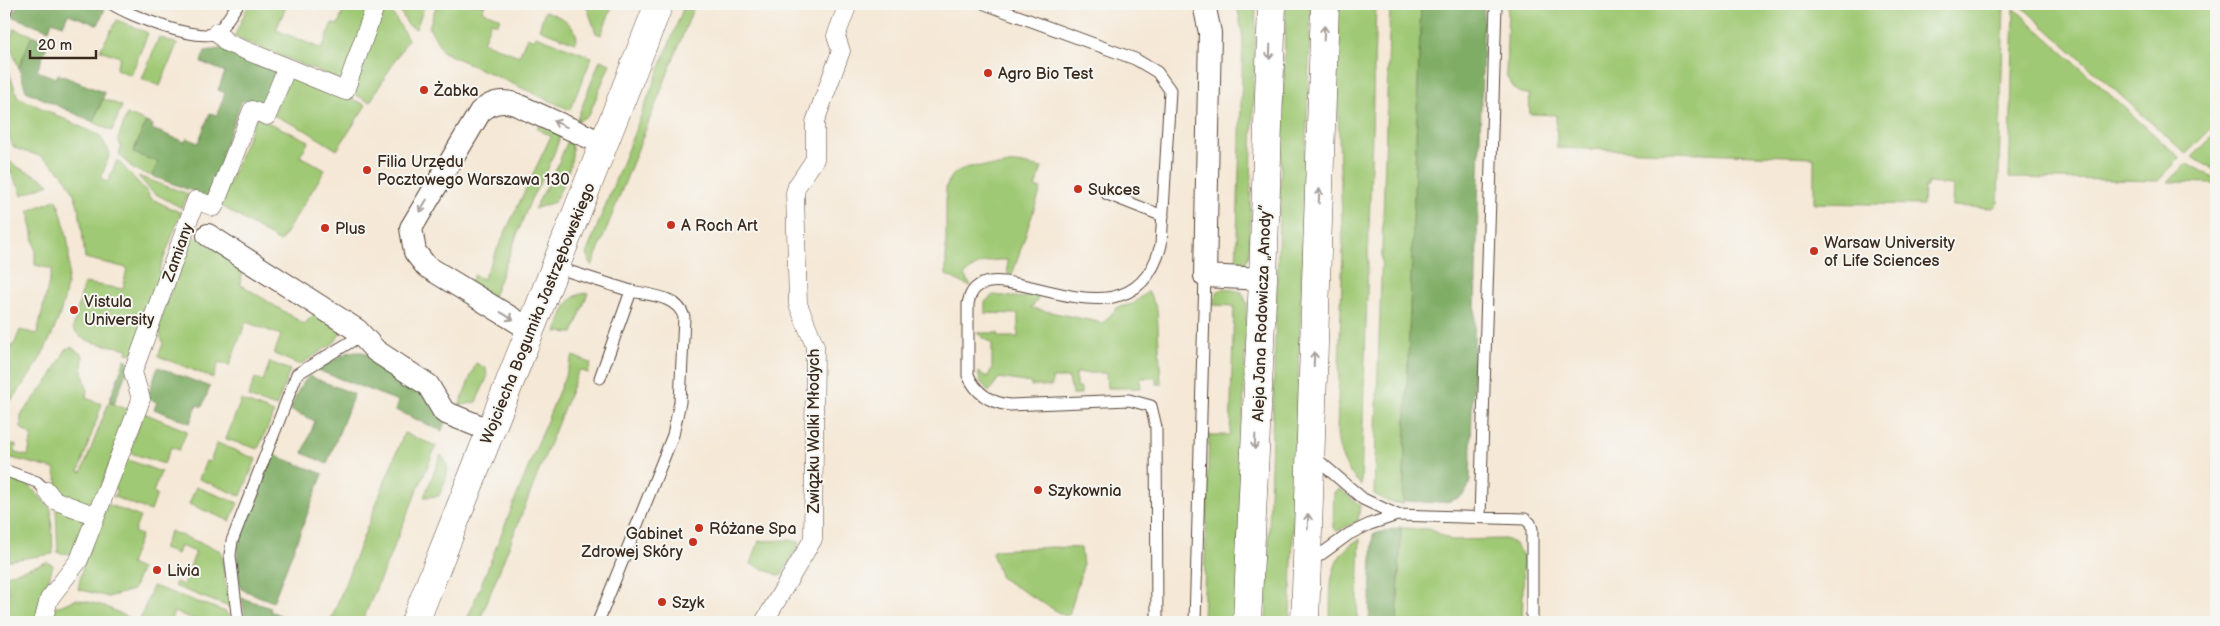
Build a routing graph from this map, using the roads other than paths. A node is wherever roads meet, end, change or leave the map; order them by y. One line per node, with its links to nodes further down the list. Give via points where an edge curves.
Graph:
1 (8, 4): 12 (lane)
2 (112, 4): 13 (lane, via 145,20 194,34)
3 (238, 4): 13 (lane)
4 (376, 4): 14 (street, via 344,91)
5 (659, 4): 15 (main road, Wojciecha Bogumiła Jastrzębowskiego)
6 (848, 4): 39 (street, Związku Walki Młodych, via 836,36 841,51 815,122 815,159 795,193 798,304 815,346 813,539)
7 (985, 4): 17 (lane, via 1135,60 1156,72 1170,90)
8 (1204, 4): 21 (street, via 1210,33)
9 (1272, 4): 22 (main road, Aleja Jana Rodowicza „Anody”, one-way to 22)
10 (1325, 4): 28 (main road, one-way to 10)
11 (1496, 4): 33 (lane)
12 (4, 15)
13 (217, 32): 14 (street, via 227,43)
14 (287, 68): 18 (street, Zamiany, via 267,116 252,110 214,207 196,200)
15 (604, 144): 20 (main road, Wojciecha Bogumiła Jastrzębowskiego); 24 (street, one-way to 24, via 515,104 494,103 480,112 411,228 416,252 426,266)
16 (1107, 194): 17 (lane)
17 (1163, 216): 40 (lane, via 1161,245 1155,262 1144,279 1126,293 1089,300 992,281 978,286 969,297 968,304 968,375 972,385 988,399 1010,405 1129,400 1151,406 1156,427)
18 (188, 224): 19 (street); 32 (street, Zamiany, via 133,372 141,399)
19 (208, 235): 27 (street, via 352,326 376,351 428,385 444,412)
20 (555, 267): 23 (lane); 24 (main road, Wojciecha Bogumiła Jastrzębowskiego)
21 (1205, 276): 22 (street); 41 (lane)
22 (1263, 279): 42 (main road, Aleja Jana Rodowicza „Anody”, one-way to 42)
23 (631, 291): 26 (lane); 38 (lane, via 671,300 682,308 680,402 673,435)
24 (531, 330): 27 (main road, Wojciecha Bogumiła Jastrzębowskiego)
25 (352, 342): 36 (lane, via 297,374 232,541 230,555)
26 (600, 378)
27 (491, 431): 37 (main road, Wojciecha Bogumiła Jastrzębowskiego)
28 (1310, 453): 31 (lane, via 1363,499); 34 (main road, one-way to 28)
29 (4, 470): 30 (lane, via 37,482)
30 (47, 491): 32 (street, via 54,500)
31 (1397, 515): 33 (lane); 34 (lane, via 1349,534)
32 (96, 516): 35 (street, Zamiany, via 79,560 49,599)
33 (1480, 517): 44 (lane, via 1518,517 1530,523)
34 (1306, 565): 43 (main road)
35 (43, 622)
36 (238, 622)
37 (415, 622)
38 (598, 622)
39 (764, 622)
40 (1158, 622)
41 (1195, 622)
42 (1247, 622)
43 (1305, 622)
44 (1532, 622)

